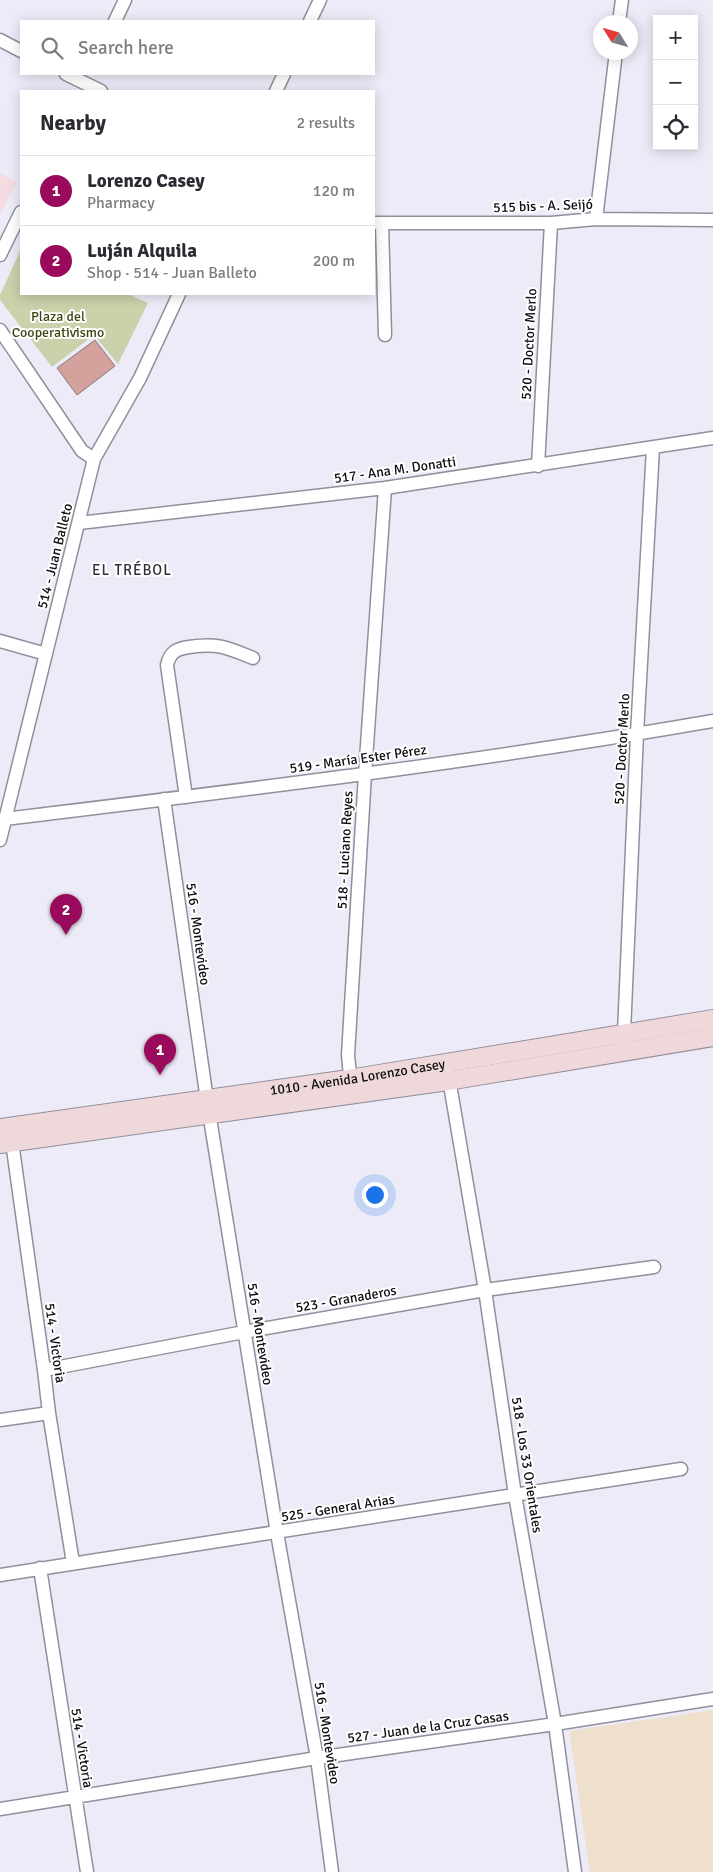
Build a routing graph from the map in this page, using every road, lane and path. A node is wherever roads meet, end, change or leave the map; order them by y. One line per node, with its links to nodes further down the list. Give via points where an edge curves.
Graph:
1 (125, 0): 5 (street)
2 (320, 0): 6 (street)
3 (622, 0): 4 (street)
4 (620, 15)
5 (115, 20)
6 (310, 20)
7 (0, 40): 8 (street)
8 (20, 50)
9 (615, 60): 16 (street)
10 (68, 75): 12 (street)
11 (284, 75): 14 (street)
12 (85, 83): 13 (street)
13 (99, 90)
14 (276, 90)
15 (20, 214): 20 (street)
16 (596, 219): 17 (street, 515 bis - A. Seijó); 19 (street, 515 bis - A. Seijó)
17 (713, 220)
18 (378, 223): 19 (street, 515 bis - A. Seijó); 23 (street)
19 (551, 223): 27 (street, 520 - Doctor Merlo)
20 (0, 255)
21 (179, 295): 26 (street, 514 - Juan Balleto, via 140,378)
22 (0, 330): 26 (street, via 82,451)
23 (385, 336)
24 (713, 438): 25 (street, 517 - Ana M. Donatti)
25 (653, 448): 27 (street, 517 - Ana M. Donatti); 34 (street, 520 - Doctor Merlo)
26 (94, 459): 29 (street, 514 - Juan Balleto)
27 (538, 466): 28 (street, 517 - Ana M. Donatti)
28 (385, 488): 29 (street, 517 - Ana M. Donatti); 35 (street, 518 - Luciano Reyes)
29 (79, 523): 31 (street, 514 - Juan Balleto)
30 (0, 641): 31 (street)
31 (46, 654): 38 (street, 514 - Juan Balleto)
32 (253, 658): 36 (street, via 209,644 177,649 169,655 167,665)
33 (713, 721): 34 (street, 519 - María Ester Pérez)
34 (637, 734): 35 (street, 519 - María Ester Pérez); 41 (street, 520 - Doctor Merlo)
35 (365, 774): 36 (street, 519 - María Ester Pérez); 46 (street, 518 - Luciano Reyes, via 348,1054)
36 (186, 797): 37 (street, 519 - María Ester Pérez)
37 (164, 799): 38 (street, 519 - María Ester Pérez); 47 (street, 516 - Montevideo)
38 (5, 819): 39 (street, 514 - Juan Balleto)
39 (0, 840)
40 (713, 1019): 41 (main road, 1010 - Avenida Lorenzo Casey)
41 (624, 1033): 43 (street, 520 - Doctor Merlo); 44 (main road, 1010 - Avenida Lorenzo Casey)
42 (713, 1037): 43 (main road, 1010 - Avenida Lorenzo Casey)
43 (626, 1052): 45 (main road, 1010 - Avenida Lorenzo Casey)
44 (446, 1063): 45 (street, 518 - Los 33 Orientales); 46 (main road, 1010 - Avenida Lorenzo Casey)
45 (448, 1081): 46 (main road, 1010 - Avenida Lorenzo Casey); 50 (street, 518 - Los 33 Orientales)
46 (351, 1087): 47 (main road, 1010 - Avenida Lorenzo Casey)
47 (209, 1107): 48 (main road, 1010 - Avenida Lorenzo Casey); 51 (street, 516 - Montevideo)
48 (5, 1135): 52 (street, 514 - Victoria)
49 (654, 1267): 50 (street, 523 - Granaderos)
50 (485, 1290): 51 (street, 523 - Granaderos); 56 (street, 518 - Los 33 Orientales)
51 (244, 1332): 52 (street, 523 - Granaderos); 57 (street, 516 - Montevideo)
52 (44, 1370): 53 (street, 514 - Victoria)
53 (49, 1412): 54 (street); 58 (street, 514 - Victoria)
54 (0, 1420)
55 (681, 1469): 56 (street, 525 - General Arias)
56 (515, 1495): 57 (street, 525 - General Arias); 62 (street, 518 - Los 33 Orientales)
57 (277, 1533): 58 (street, 525 - General Arias); 63 (street, 516 - Montevideo)
58 (73, 1563): 59 (street, 525 - General Arias)
59 (40, 1568): 60 (street, 525 - General Arias); 64 (street, 514 - Victoria)
60 (0, 1575)
61 (713, 1699): 62 (street, 527 - Juan de la Cruz Casas)
62 (555, 1724): 63 (street, 527 - Juan de la Cruz Casas); 68 (street, 518 - Los 33 Orientales)
63 (317, 1758): 64 (street, 527 - Juan de la Cruz Casas); 67 (street, 516 - Montevideo)
64 (74, 1797): 65 (street, 527 - Juan de la Cruz Casas); 66 (street, 514 - Victoria)
65 (0, 1809)
66 (86, 1872)
67 (332, 1872)
68 (575, 1872)

